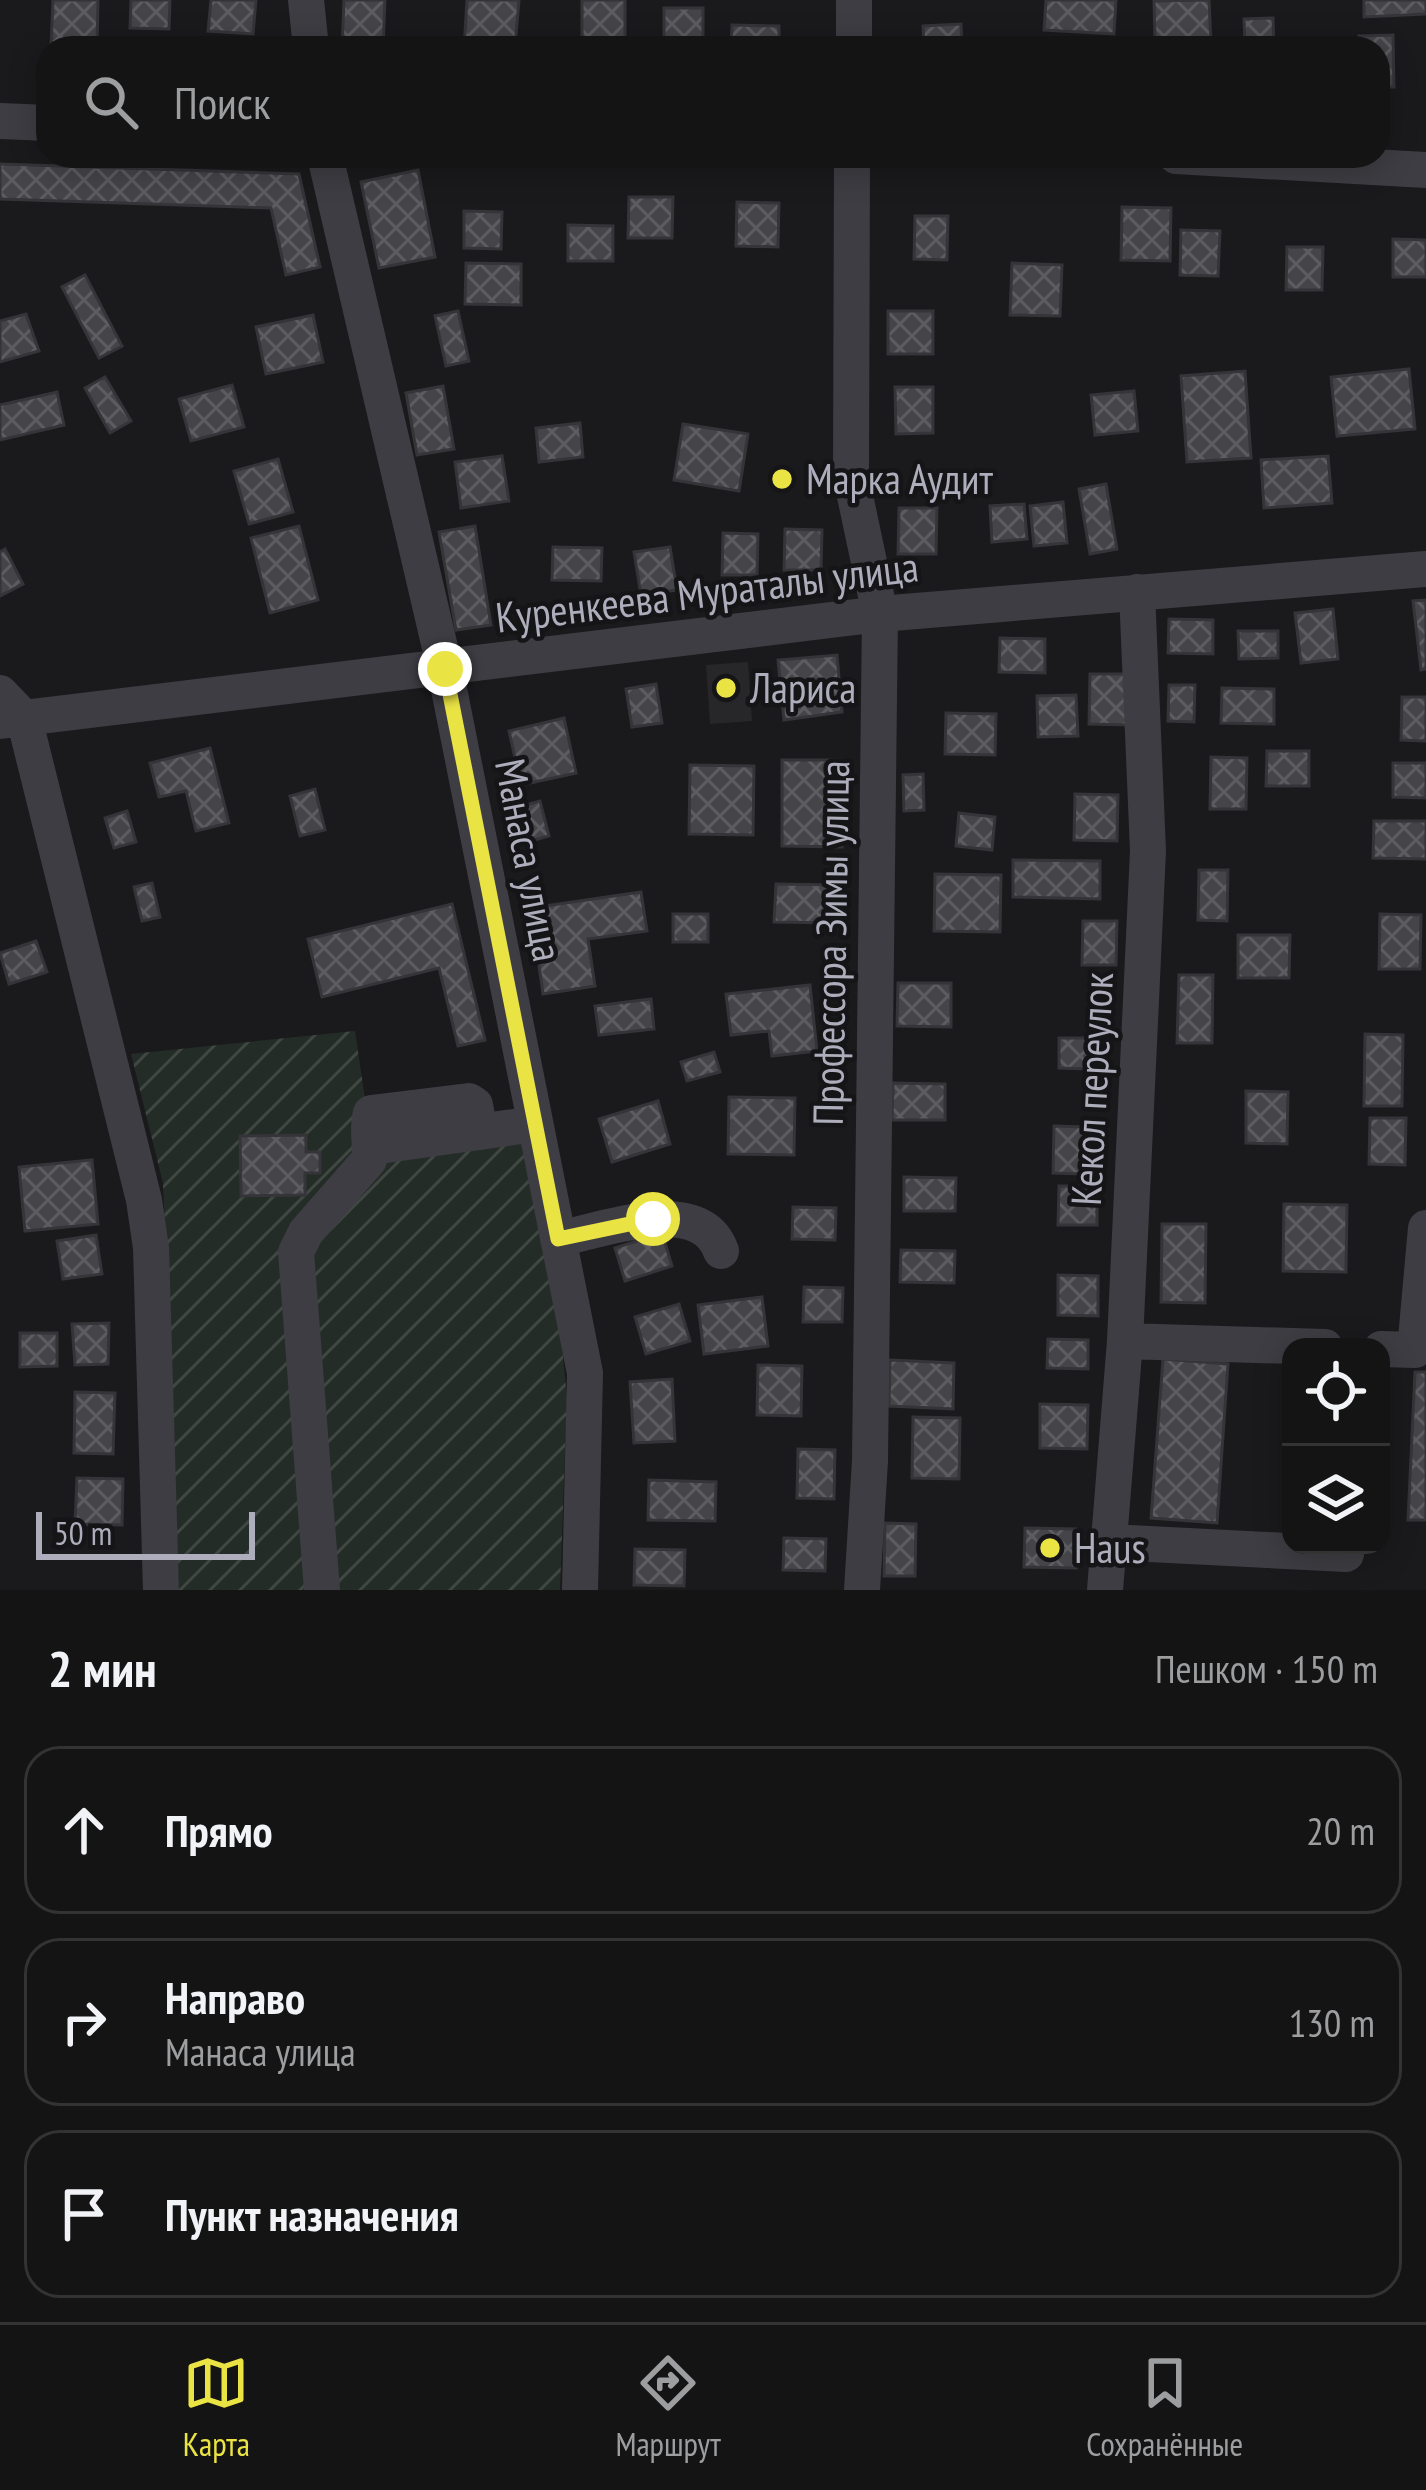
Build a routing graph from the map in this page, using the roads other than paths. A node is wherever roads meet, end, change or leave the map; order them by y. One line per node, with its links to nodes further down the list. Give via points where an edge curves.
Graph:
1 (306, 0): 3 (street)
2 (854, 0): 4 (street)
3 (310, 36)
4 (854, 36)
5 (0, 121): 6 (street)
6 (36, 122)
7 (329, 168): 14 (street, Манаса улица)
8 (852, 168): 13 (street, Профессора Зимы улица, via 851,476)
9 (1390, 168): 10 (street)
10 (1426, 170)
11 (1426, 568): 12 (street, Куренкеева Мураталы улица)
12 (1136, 592): 13 (street, Куренкеева Мураталы улица); 20 (street, Кекол переулок, via 1148,851)
13 (880, 614): 14 (street, Куренкеева Мураталы улица); 28 (street, Профессора Зимы улица)
14 (445, 669): 15 (street, Куренкеева Мураталы улица); 16 (street, Манаса улица)
15 (8, 711): 25 (street, via 144,1200)
16 (535, 1124): 18 (street, Манаса улица); 26 (street, via 372,1147 296,1252)
17 (1426, 1228): 22 (street, via 1414,1350)
18 (558, 1239): 19 (street, via 676,1219 715,1235); 27 (street, Манаса улица, via 585,1373)
19 (721, 1251)
20 (1125, 1341): 21 (street); 23 (street, Кекол переулок)
21 (1282, 1346)
22 (1390, 1349)
23 (1110, 1542): 24 (street); 29 (street, Кекол переулок)
24 (1282, 1551)
25 (161, 1590)
26 (322, 1590)
27 (580, 1590)
28 (862, 1590)
29 (1105, 1590)

